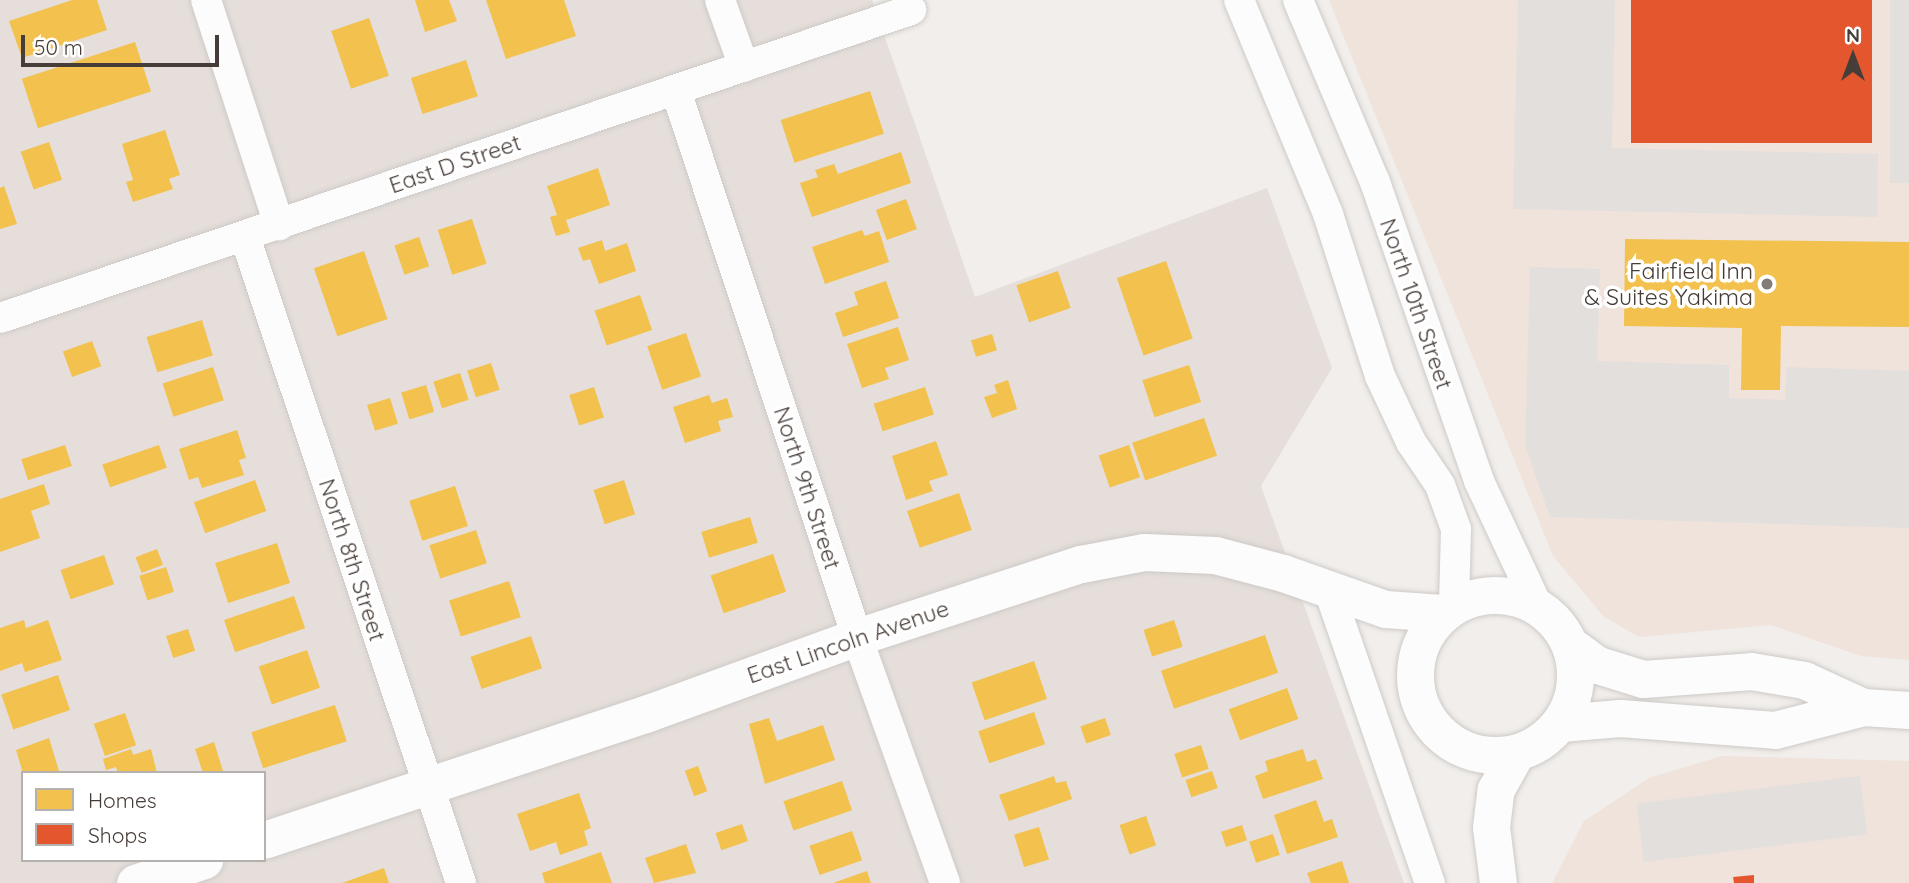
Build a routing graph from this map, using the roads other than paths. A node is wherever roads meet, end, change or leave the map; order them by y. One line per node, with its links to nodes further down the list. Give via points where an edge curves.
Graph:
1 (206, 0): 8 (street)
2 (720, 0): 6 (street)
3 (1239, 0): 13 (street, via 1328,214 1380,376 1411,442 1440,485 1456,529)
4 (1298, 0): 12 (street, North 10th Street, via 1375,182 1479,481)
5 (911, 10): 6 (street, East D Street)
6 (744, 67): 7 (street, East D Street)
7 (676, 91): 8 (street, East D Street); 14 (street, North 9th Street)
8 (279, 225): 9 (street, East D Street)
9 (245, 237): 10 (street, East D Street); 20 (street, North 8th Street)
10 (0, 318)
11 (1330, 593): 13 (street, East Lincoln Avenue, via 1385,609); 14 (street, East Lincoln Avenue, via 1283,573 1215,555 1144,552 1081,564); 26 (street)
12 (1538, 607): 13 (street, via 1497,594); 15 (street, via 1557,623)
13 (1448, 609): 19 (street, via 1425,634 1415,659 1415,687 1423,712 1440,734 1462,749 1489,755)
14 (857, 637): 20 (street, East Lincoln Avenue); 25 (street, North 9th Street)
15 (1570, 645): 16 (street, via 1598,665 1643,679 1751,671 1804,680); 18 (street, via 1576,671 1572,698)
16 (1863, 707): 17 (street); 18 (street, via 1775,730 1620,718)
17 (1909, 710)
18 (1560, 723): 19 (street, via 1541,741)
19 (1516, 753): 27 (street, via 1496,789 1491,827)
20 (427, 786): 21 (street, East Lincoln Avenue); 24 (street, North 8th Street)
21 (266, 839)
22 (198, 862): 23 (street)
23 (135, 883)
24 (461, 883)
25 (945, 883)
26 (1430, 883)
27 (1497, 883)

